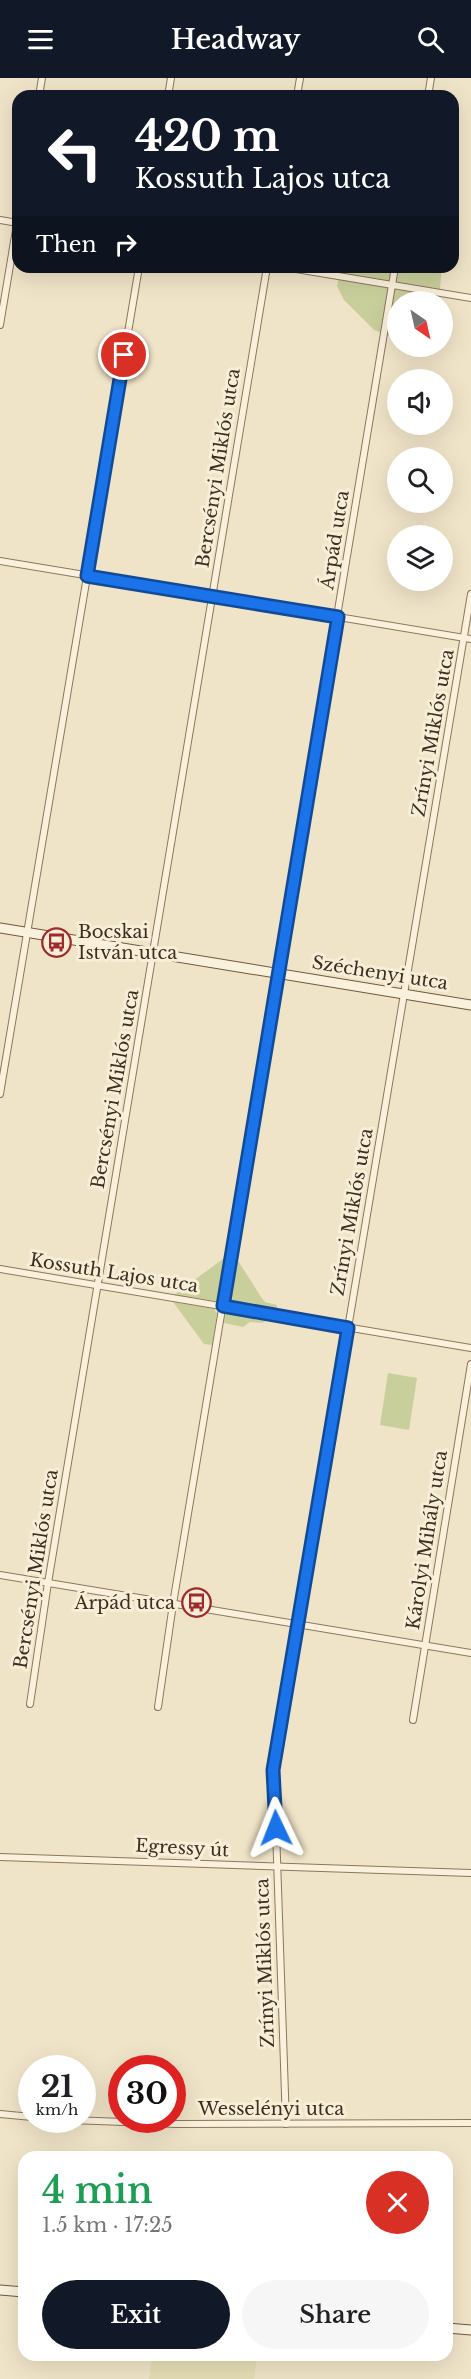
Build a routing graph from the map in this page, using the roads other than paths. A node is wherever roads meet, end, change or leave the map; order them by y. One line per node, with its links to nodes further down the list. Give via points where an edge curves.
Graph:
1 (12, 257): 8 (street)
2 (138, 273): 10 (street)
3 (266, 273): 12 (street, Bercsényi Miklós utca)
4 (321, 273): 6 (street)
5 (394, 273): 6 (street, Árpád utca)
6 (392, 285): 7 (street); 13 (street, Árpád utca)
7 (471, 298)
8 (0, 325)
9 (0, 561): 10 (street)
10 (87, 576): 12 (street); 16 (street)
11 (471, 594): 14 (street, Zrínyi Miklós utca)
12 (212, 597): 13 (street); 17 (street, Bercsényi Miklós utca)
13 (338, 617): 14 (street); 18 (street, Árpád utca)
14 (467, 639): 19 (street, Zrínyi Miklós utca)
15 (0, 928): 16 (street, Széchenyi utca)
16 (28, 933): 17 (street, Széchenyi utca); 21 (street)
17 (153, 953): 18 (street, Széchenyi utca); 23 (street, Bercsényi Miklós utca)
18 (279, 974): 19 (street, Széchenyi utca); 24 (street, Árpád utca)
19 (405, 994): 20 (street, Széchenyi utca); 25 (street, Zrínyi Miklós utca)
20 (471, 1005)
21 (0, 1094)
22 (0, 1269): 23 (street, Kossuth Lajos utca)
23 (97, 1286): 24 (street, Kossuth Lajos utca); 29 (street, Bercsényi Miklós utca)
24 (223, 1306): 25 (street, Kossuth Lajos utca); 30 (street, Árpád utca)
25 (348, 1328): 26 (street, Kossuth Lajos utca); 31 (street, Zrínyi Miklós utca)
26 (471, 1348)
27 (471, 1365): 32 (street, Károlyi Mihály utca)
28 (0, 1575): 29 (street)
29 (48, 1583): 30 (street); 34 (street, Bercsényi Miklós utca)
30 (173, 1604): 31 (street); 35 (street, Árpád utca)
31 (299, 1625): 32 (street); 38 (street, Zrínyi Miklós utca, via 273,1770)
32 (424, 1646): 33 (street); 36 (street, Károlyi Mihály utca)
33 (471, 1653)
34 (30, 1704)
35 (158, 1707)
36 (412, 1720)
37 (0, 1857): 38 (street, Egressy út)
38 (277, 1868): 39 (street, Egressy út); 44 (street, Zrínyi Miklós utca)
39 (471, 1873)
40 (0, 2114): 41 (street)
41 (18, 2116)
42 (96, 2121): 44 (street, Wesselényi utca)
43 (471, 2123): 44 (street, Wesselényi utca)
44 (286, 2124)
45 (0, 2290): 46 (street)
46 (18, 2292)
47 (453, 2328): 48 (street)
48 (471, 2330)

